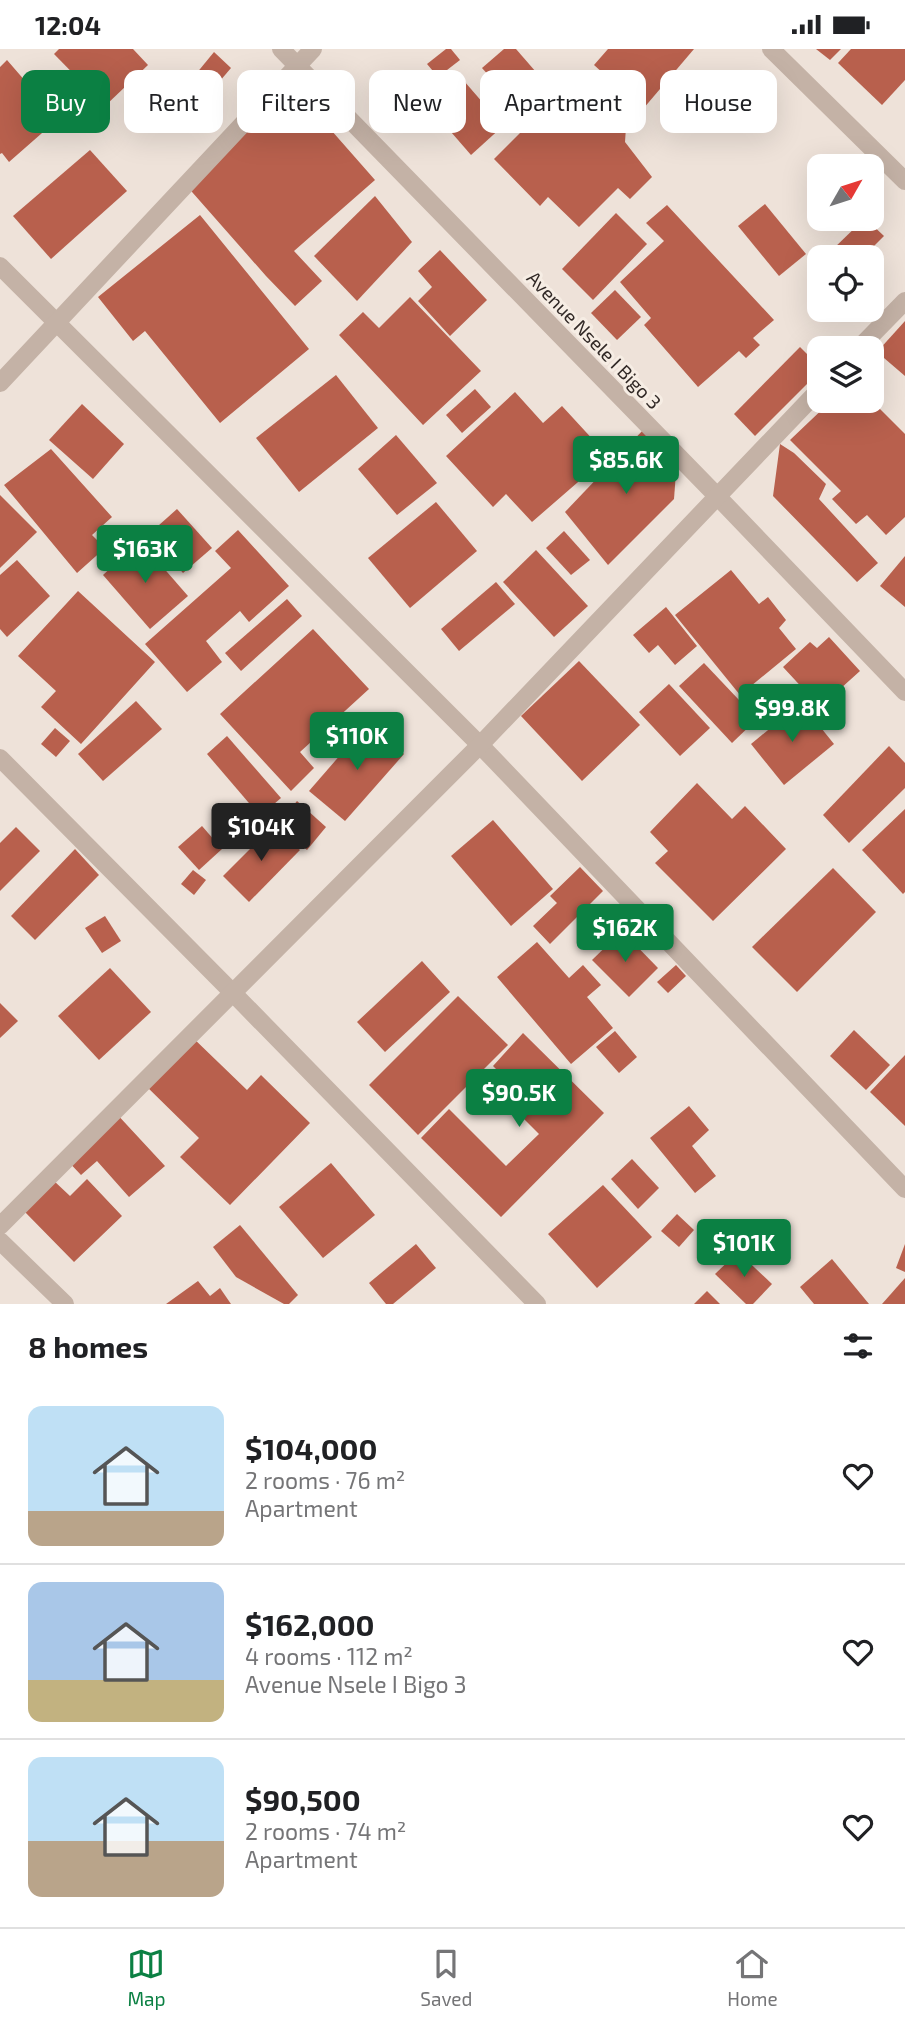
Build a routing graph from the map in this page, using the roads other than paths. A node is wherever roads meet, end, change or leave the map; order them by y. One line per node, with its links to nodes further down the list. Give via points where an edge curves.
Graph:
1 (281, 49): 4 (street, Avenue Nsele I Bigo 3)
2 (313, 49): 4 (street)
3 (771, 49): 5 (street)
4 (298, 66): 8 (street); 12 (street, Avenue Nsele I Bigo 3)
5 (905, 181)
6 (0, 266): 8 (street)
7 (905, 301): 9 (street)
8 (57, 322): 10 (street); 14 (street)
9 (871, 336)
10 (0, 383)
11 (807, 402): 12 (street)
12 (717, 496): 13 (street, Avenue Nsele I Bigo 3); 14 (street)
13 (905, 692)
14 (480, 745): 16 (street); 17 (street)
15 (0, 758): 16 (street)
16 (233, 993): 18 (street); 21 (street)
17 (905, 1189)
18 (0, 1226)
19 (0, 1241): 20 (street)
20 (65, 1304)
21 (537, 1304)

